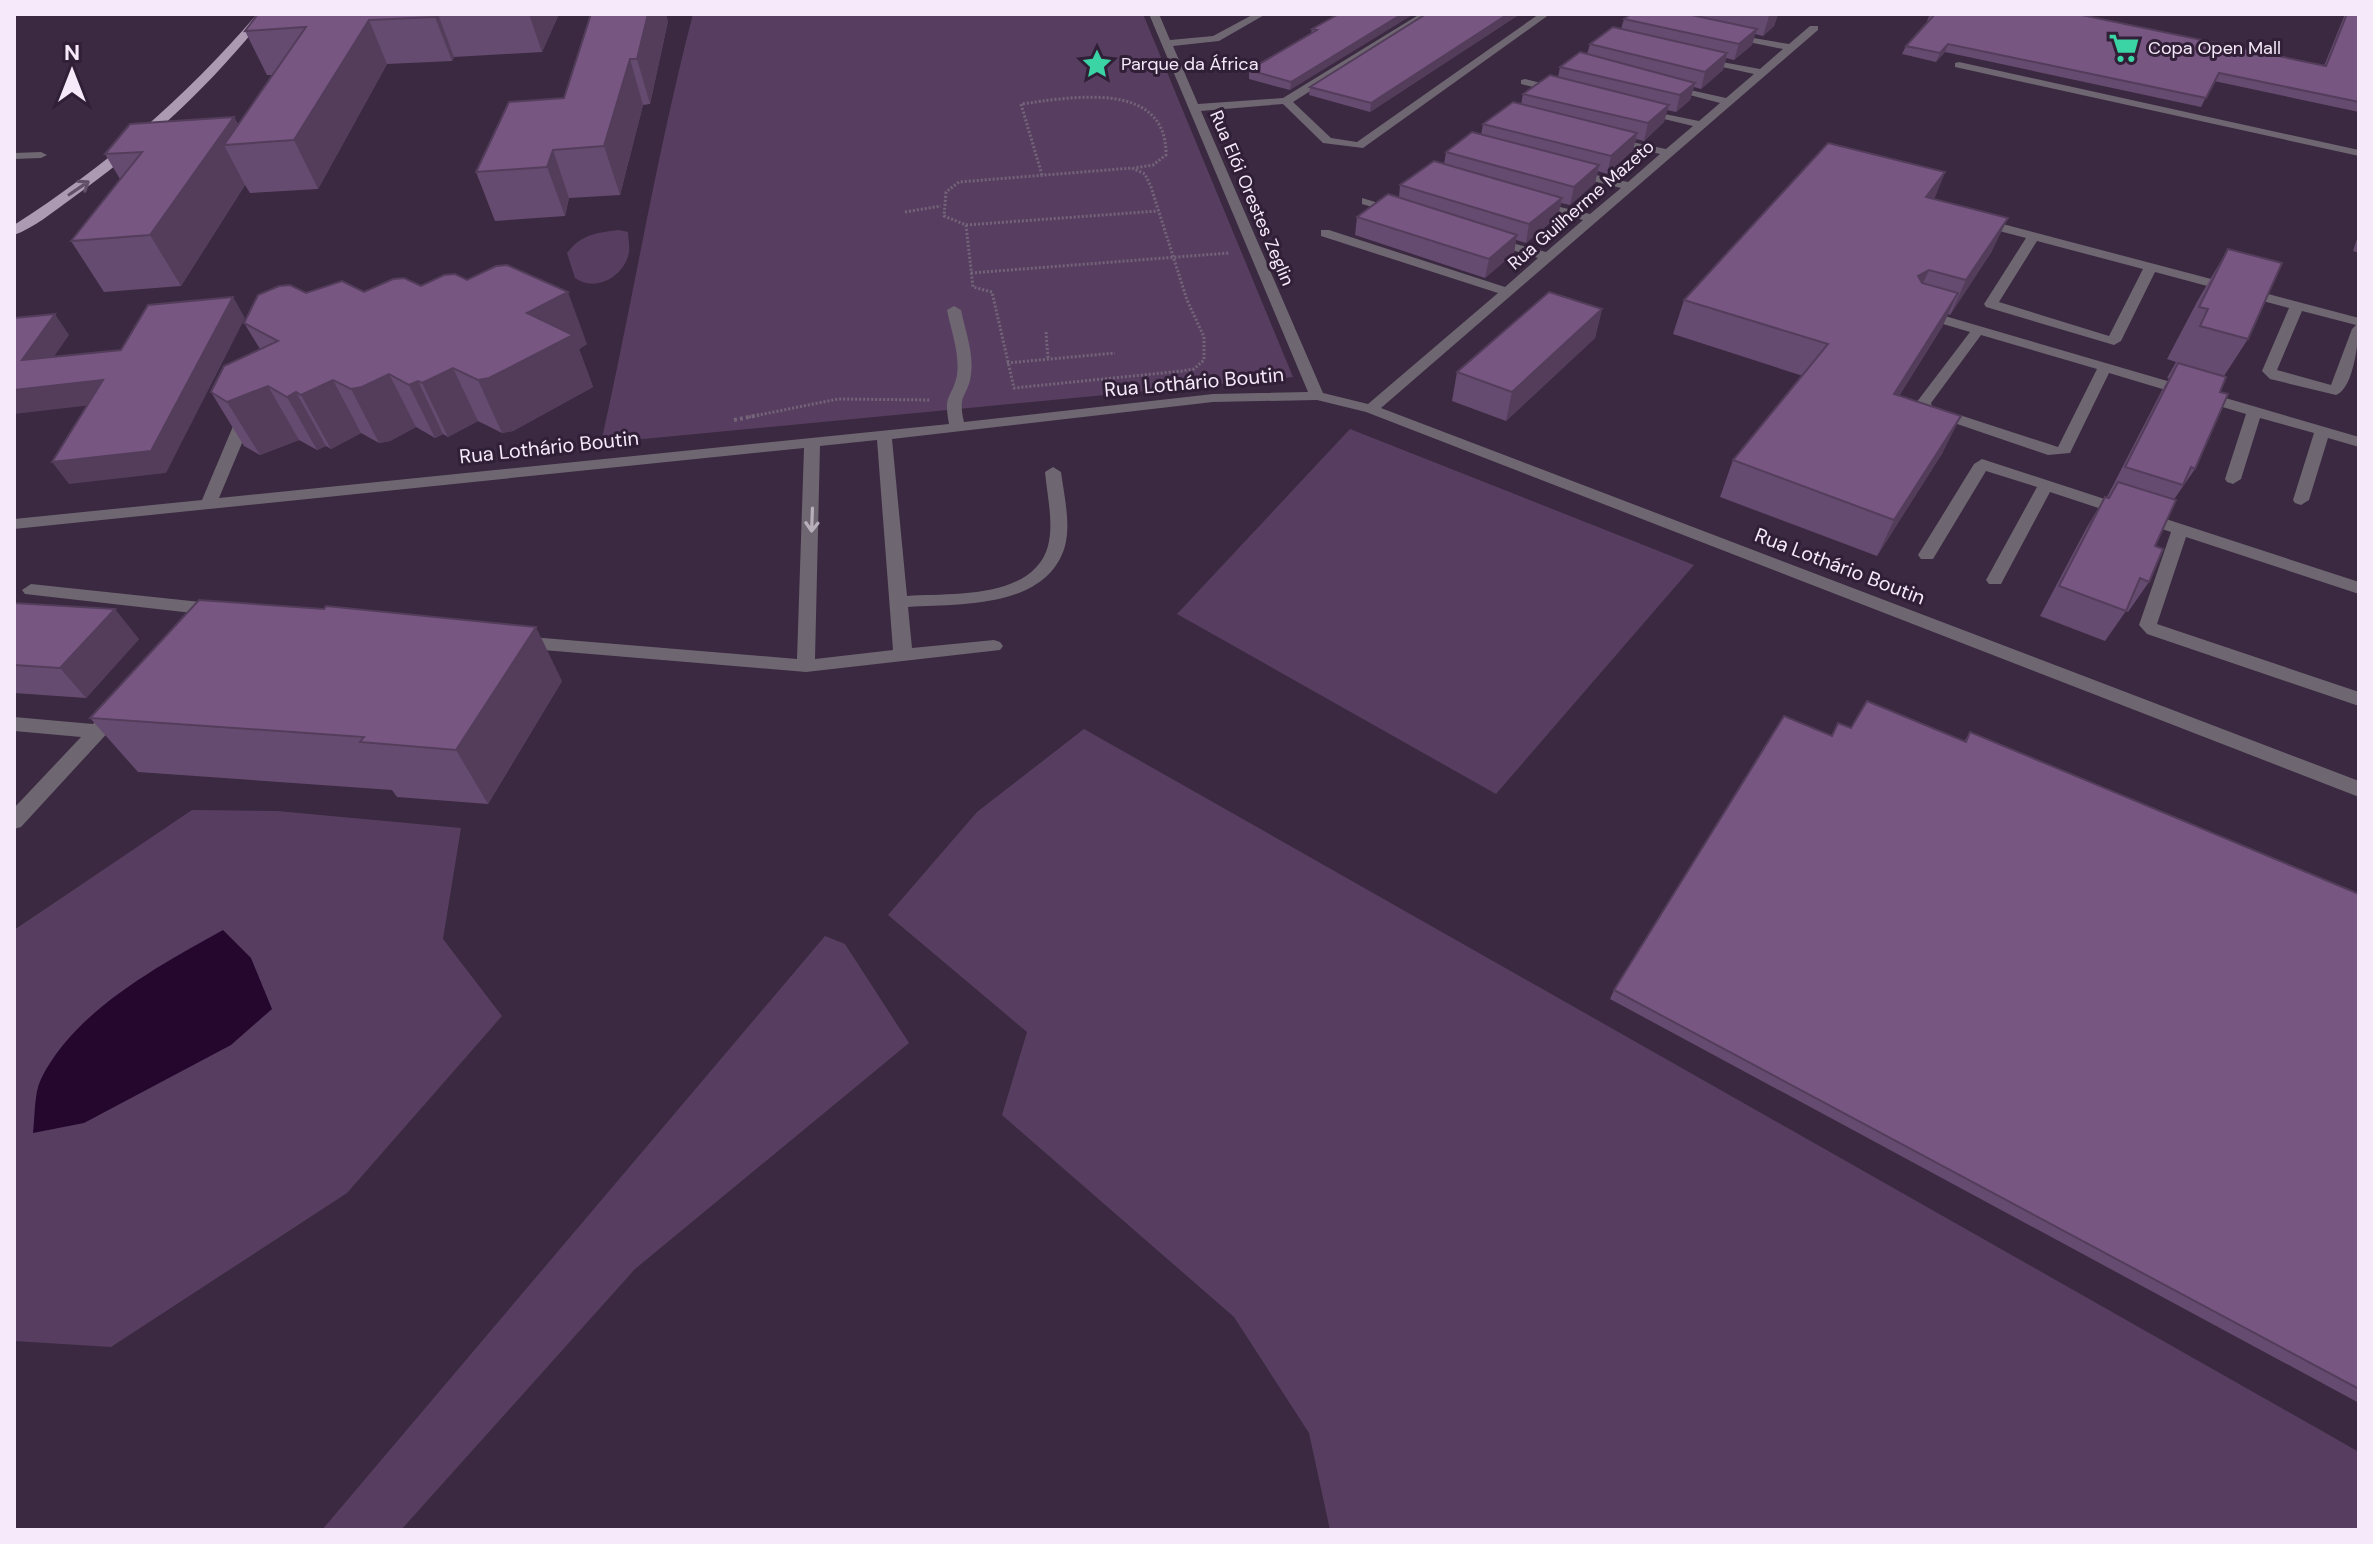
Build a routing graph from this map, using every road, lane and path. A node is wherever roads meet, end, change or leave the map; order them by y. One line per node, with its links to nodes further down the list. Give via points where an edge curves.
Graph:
1 (262, 14): 39 (main road, one-way to 1, via 147,137 200,88)
2 (1154, 14): 8 (street, Rua Elói Orestes Zeglin)
3 (1261, 14): 8 (street, via 1215,39)
4 (1427, 14): 16 (street)
5 (1545, 14): 16 (street, via 1359,146 1327,141)
6 (1814, 28): 9 (street, Rua Guilherme Mazeto)
7 (1716, 32): 9 (street)
8 (1167, 43): 19 (street, Rua Elói Orestes Zeglin)
9 (1791, 48): 12 (street, Rua Guilherme Mazeto)
10 (1687, 56): 12 (street)
11 (1959, 65): 23 (street)
12 (1762, 73): 17 (street, Rua Guilherme Mazeto)
13 (1525, 82): 15 (street)
14 (1654, 83): 17 (street)
15 (1568, 92)
16 (1286, 101): 19 (street)
17 (1729, 102): 20 (street, Rua Guilherme Mazeto)
18 (1625, 107): 20 (street)
19 (1194, 108): 60 (street, Rua Elói Orestes Zeglin)
20 (1701, 125): 22 (street, Rua Guilherme Mazeto)
21 (1599, 136): 22 (street)
22 (1669, 153): 29 (street, Rua Guilherme Mazeto)
23 (2359, 153)
24 (41, 155): 25 (street)
25 (14, 156)
26 (1132, 168): 28 (path); 28 (path, via 1153,165 1166,155 1167,142 1145,108 1112,97 1021,104); 33 (path, via 1145,174)
27 (1558, 168): 29 (street)
28 (1042, 175): 32 (path, via 959,182 944,193)
29 (1630, 186): 36 (street, Rua Guilherme Mazeto)
30 (1523, 200): 36 (street)
31 (1366, 201): 35 (street)
32 (941, 206): 34 (path); 38 (path, via 944,216)
33 (1158, 211): 38 (path); 45 (path)
34 (905, 212)
35 (1409, 214)
36 (1592, 219): 44 (street, Rua Guilherme Mazeto)
37 (1980, 222): 42 (street)
38 (966, 225): 47 (path)
39 (14, 231)
40 (1325, 233): 48 (street)
41 (1481, 236): 44 (street)
42 (2033, 237): 46 (street); 46 (street, via 1991,304 2106,340 2114,341)
43 (1234, 253): 45 (path)
44 (1548, 257): 48 (street, Rua Guilherme Mazeto)
45 (1174, 258): 47 (path); 58 (path, via 1204,337 1200,365 1164,374 1014,388)
46 (2150, 268): 49 (street)
47 (971, 273): 58 (path, via 973,287 992,292)
48 (1508, 292): 63 (street, Rua Guilherme Mazeto)
49 (2297, 306): 52 (street); 54 (street, via 2269,371 2275,376 2336,391)
50 (954, 310): 62 (street, via 964,376)
51 (1913, 311): 53 (street)
52 (2359, 322)
53 (1979, 329): 59 (street); 59 (street, via 1923,403 1927,409 2054,452 2064,450)
54 (2359, 329)
55 (1046, 332): 57 (path)
56 (1115, 353): 57 (path)
57 (1048, 358): 58 (path)
58 (1007, 363)
59 (2105, 367): 64 (street)
60 (1317, 396): 63 (street, Rua Lothário Boutin); 66 (street, Rua Lothário Boutin, via 1213,398)
61 (252, 402): 75 (street)
62 (952, 402): 65 (path, via 838,399); 66 (street)
63 (1371, 409): 92 (street, Rua Lothário Boutin)
64 (2254, 413): 67 (street); 72 (street)
65 (734, 420)
66 (958, 428): 68 (street, Rua Lothário Boutin)
67 (2322, 431): 70 (street); 74 (street)
68 (884, 435): 69 (street, Rua Lothário Boutin); 82 (street)
69 (812, 442): 75 (street, Rua Lothário Boutin); 87 (street, one-way to 87)
70 (2359, 442)
71 (1053, 472): 82 (street, via 1057,542 1052,562 1030,584 1001,593)
72 (2233, 479)
73 (2046, 485): 77 (street); 78 (street, via 1982,464); 79 (street)
74 (2301, 500)
75 (208, 504): 76 (street, Rua Lothário Boutin)
76 (14, 524)
77 (2181, 528): 80 (street); 89 (street, via 2148,625 2153,630)
78 (1927, 555)
79 (1995, 580)
80 (2359, 588)
81 (31, 590): 83 (street, via 218,610)
82 (899, 602): 86 (street)
83 (189, 631)
84 (495, 639): 87 (street)
85 (994, 646): 86 (street)
86 (903, 656): 87 (street)
87 (806, 666)
88 (128, 698): 91 (street)
89 (2359, 699)
90 (14, 724): 91 (street)
91 (97, 731): 93 (street)
92 (2359, 789)
93 (14, 821)

